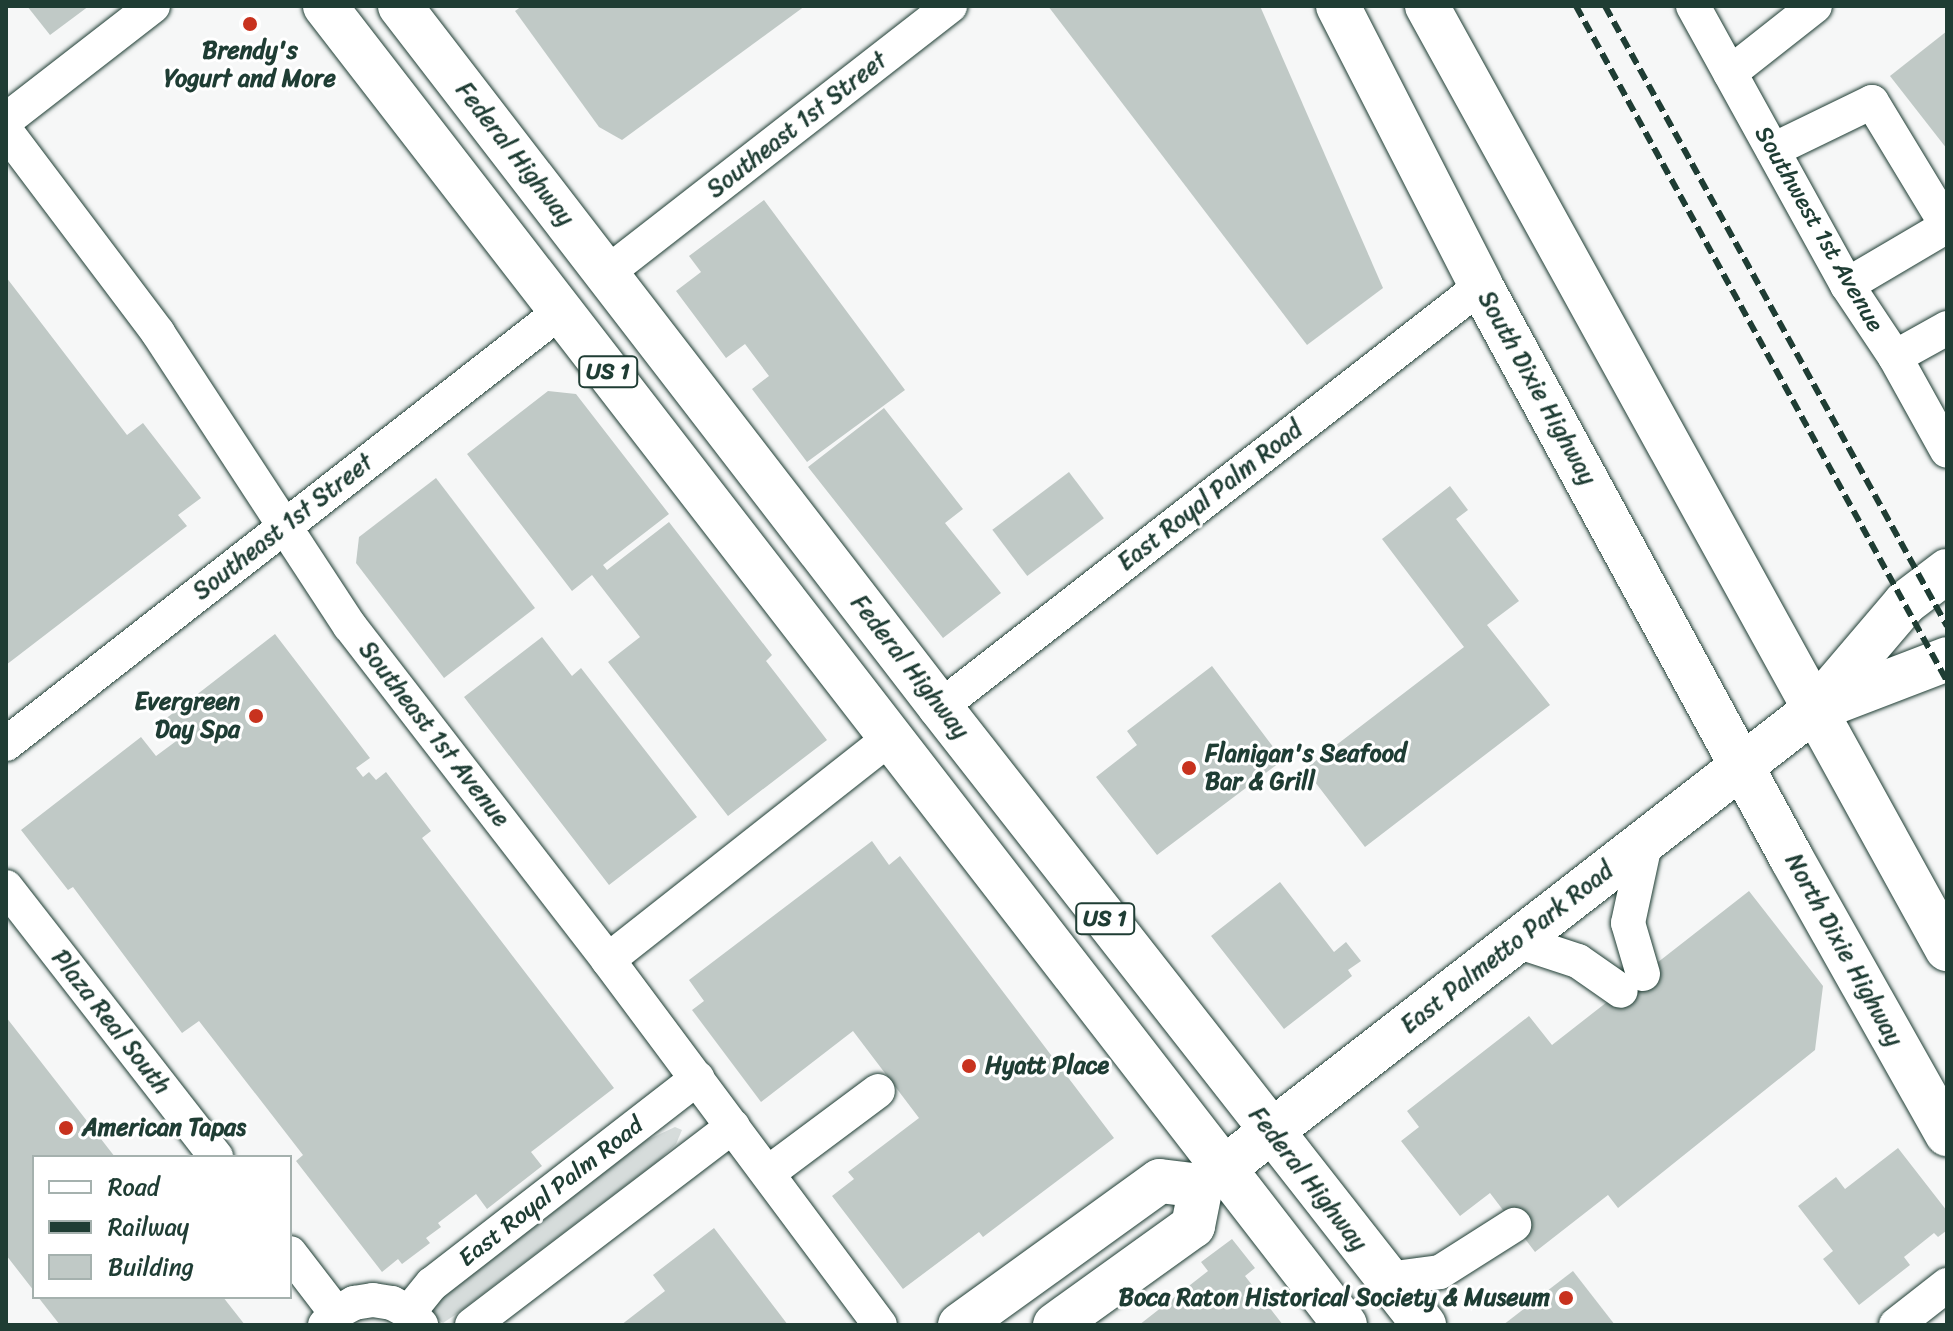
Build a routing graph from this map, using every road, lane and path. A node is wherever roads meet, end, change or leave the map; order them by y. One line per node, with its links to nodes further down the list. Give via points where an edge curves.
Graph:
1 (153, 6): 10 (street)
2 (325, 6): 13 (main road, US 1)
3 (400, 6): 15 (main road, Federal Highway / US 1)
4 (950, 6): 15 (street, Southeast 1st Street)
5 (1338, 6): 17 (main road, South Dixie Highway)
6 (1427, 6): 27 (main road)
7 (1693, 6): 9 (street, Southwest 1st Avenue)
8 (1815, 6): 9 (street)
9 (1730, 73): 12 (street, Southwest 1st Avenue)
10 (6, 120)
11 (6, 131): 23 (street, Southeast 1st Avenue, via 158,333)
12 (1773, 150): 14 (street, via 1872,102); 16 (street, Southwest 1st Avenue)
13 (493, 223): 15 (main road); 18 (main road, US 1)
14 (1947, 226): 16 (street)
15 (607, 273): 21 (main road, Federal Highway / US 1)
16 (1847, 285): 20 (street, Southwest 1st Avenue)
17 (1481, 286): 26 (street, East Royal Palm Road); 30 (main road, South Dixie Highway)
18 (561, 311): 21 (main road, via 608,318); 23 (street, Southeast 1st Street); 28 (main road, US 1)
19 (1947, 328): 20 (street)
20 (1895, 357): 22 (street, Southwest 1st Avenue)
21 (674, 361): 26 (main road, Federal Highway / US 1)
22 (1947, 451)
23 (284, 525): 29 (street, Southeast 1st Street); 35 (street, Southeast 1st Avenue, via 350,626)
24 (1947, 571): 27 (main road, via 1905,603)
25 (1947, 659): 27 (main road)
26 (940, 707): 39 (main road, Federal Highway / US 1)
27 (1814, 710): 30 (main road, East Palmetto Park Road); 34 (main road)
28 (890, 738): 35 (street); 43 (main road, US 1)
29 (6, 744)
30 (1742, 766): 31 (main road, East Palmetto Park Road); 40 (main road, North Dixie Highway)
31 (1646, 840): 33 (main road, East Palmetto Park Road); 33 (street, via 1628,923 1632,983)
32 (6, 887): 41 (street, Plaza Real South)
33 (1517, 941): 39 (main road, East Palmetto Park Road)
34 (1947, 949)
35 (608, 960): 36 (street, Southeast 1st Avenue)
36 (698, 1078): 38 (street, Southeast 1st Avenue); 49 (street, East Royal Palm Road, via 432,1284)
37 (878, 1091): 42 (street)
38 (733, 1126): 42 (street, Southeast 1st Avenue); 50 (street)
39 (1270, 1131): 43 (main road, East Palmetto Park Road); 46 (main road, Federal Highway / US 1)
40 (1947, 1134)
41 (214, 1155)
42 (768, 1173): 51 (street, Southeast 1st Avenue)
43 (1212, 1178): 52 (main road, via 1160,1181); 53 (main road, via 1193,1226); 54 (main road, US 1)
44 (1514, 1225): 46 (street, via 1440,1272)
45 (292, 1256): 48 (street)
46 (1387, 1279): 55 (main road, Federal Highway / US 1)
47 (1947, 1285): 56 (street)
48 (331, 1319): 49 (street, via 354,1303 373,1300 392,1303)
49 (415, 1319)
50 (472, 1325)
51 (880, 1325)
52 (960, 1325)
53 (1055, 1325)
54 (1345, 1325)
55 (1424, 1325)
56 (1896, 1325)

